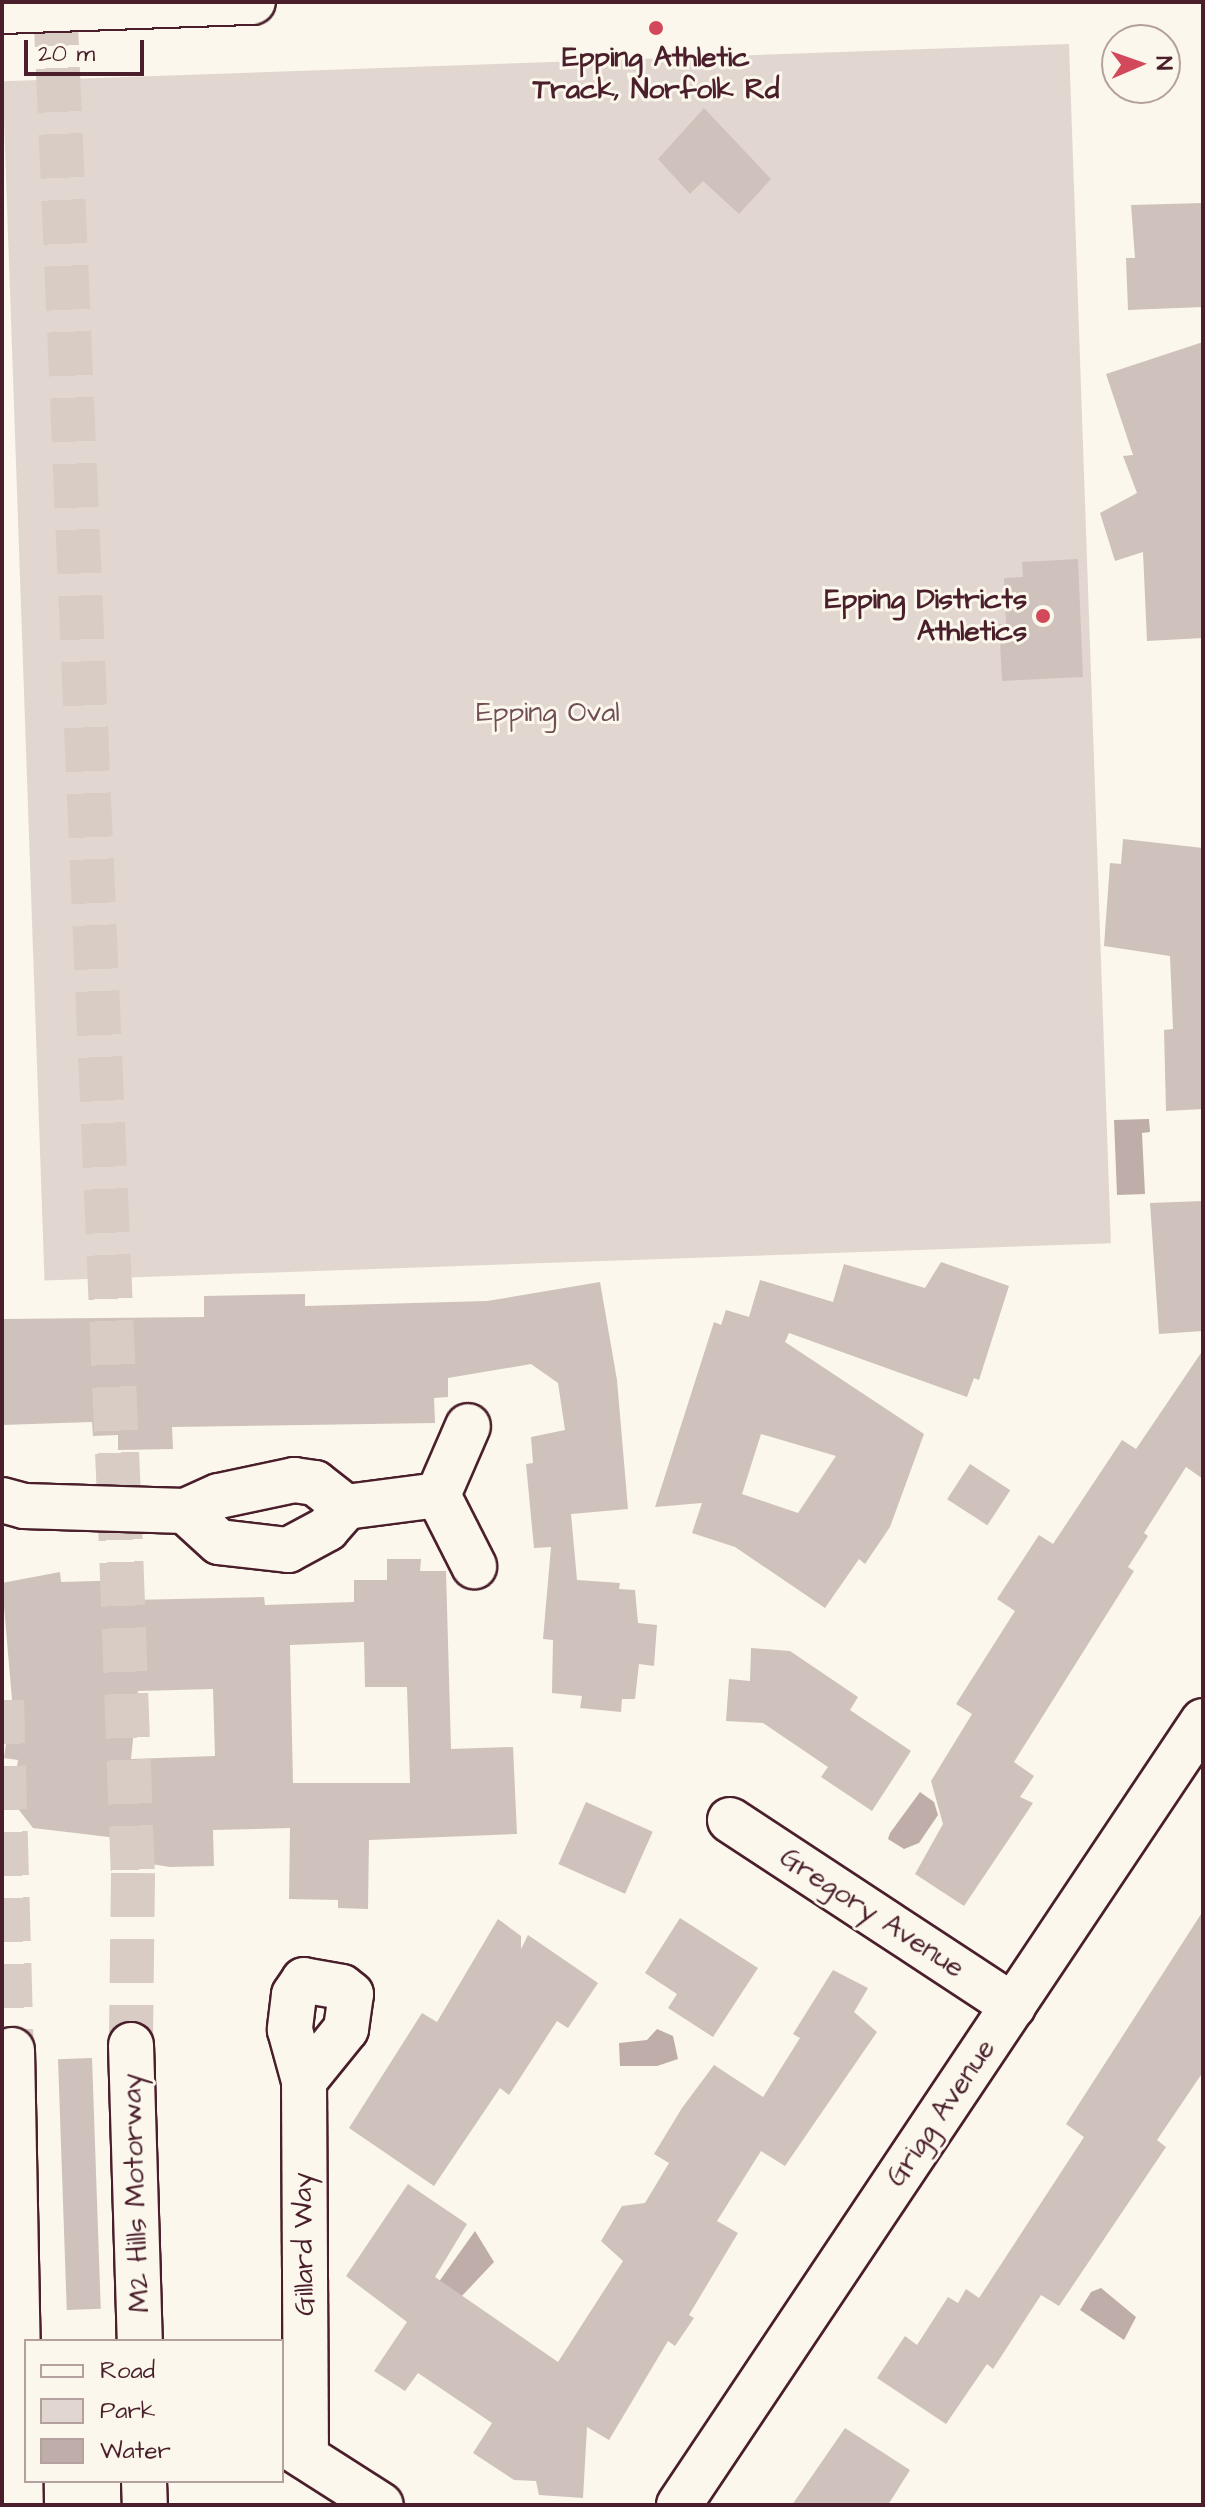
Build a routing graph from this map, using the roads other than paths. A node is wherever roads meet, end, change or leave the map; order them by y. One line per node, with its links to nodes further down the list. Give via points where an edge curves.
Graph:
1 (253, 2): 2 (main road)
2 (2, 11)
3 (468, 1426): 4 (main road)
4 (438, 1495): 6 (main road); 8 (main road)
5 (2, 1500): 7 (main road, via 24,1506)
6 (346, 1507): 7 (main road, via 315,1483 294,1480 219,1496); 7 (main road, via 327,1529 288,1550 219,1542)
7 (185, 1511)
8 (474, 1566)
9 (1203, 1721): 11 (main road, Grigg Avenue)
10 (730, 1820): 11 (main road, Gregory Avenue)
11 (1013, 2006): 21 (main road, Grigg Avenue)
12 (131, 2045): 15 (main road, M2 Hills Motorway)
13 (12, 2050): 18 (main road)
14 (304, 2081): 16 (main road, Gillard Way)
15 (140, 2339)
16 (294, 2448): 20 (main road)
17 (144, 2483): 19 (main road)
18 (21, 2505)
19 (145, 2505)
20 (381, 2505)
21 (679, 2505)

